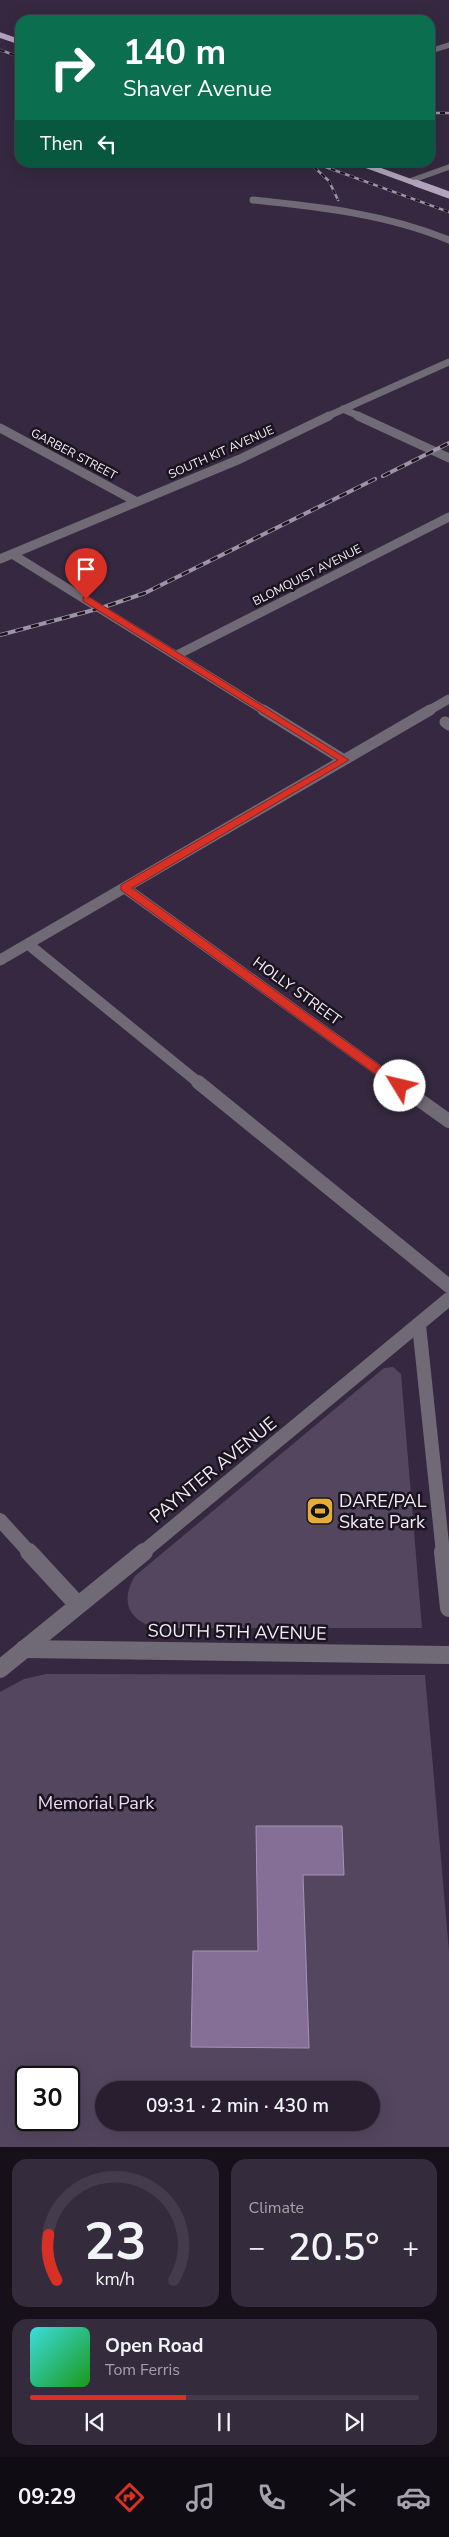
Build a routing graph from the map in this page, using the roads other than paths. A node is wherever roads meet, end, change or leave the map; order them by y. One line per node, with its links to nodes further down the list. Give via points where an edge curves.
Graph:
1 (0, 35): 2 (main road)
2 (15, 40)
3 (449, 45): 4 (street)
4 (435, 49)
5 (371, 167): 7 (main road)
6 (449, 167): 7 (street)
7 (410, 181): 8 (main road)
8 (449, 195)
9 (253, 200): 10 (street, via 378,216)
10 (449, 240)
11 (449, 362): 12 (street, SOUTH KIT AVENUE)
12 (343, 409): 14 (street); 15 (street, SOUTH KIT AVENUE, via 240,459)
13 (0, 428): 15 (street, GARBER STREET)
14 (449, 458)
15 (137, 502): 17 (street, SOUTH KIT AVENUE)
16 (449, 517): 19 (street, BLOMQUIST AVENUE)
17 (12, 554): 18 (street, SOUTH KIT AVENUE); 19 (street)
18 (0, 559)
19 (176, 655): 21 (street)
20 (449, 699): 21 (street)
21 (344, 760): 22 (street)
22 (125, 888): 23 (street); 25 (street, HOLLY STREET)
23 (28, 944): 24 (street); 26 (street)
24 (0, 960)
25 (449, 1121)
26 (449, 1286)
27 (449, 1298): 28 (street, PAYNTER AVENUE)
28 (419, 1325): 30 (street, PAYNTER AVENUE); 31 (street)
29 (0, 1520): 30 (street)
30 (78, 1605): 32 (street, PAYNTER AVENUE)
31 (449, 1608)
32 (24, 1649): 33 (street, SOUTH 5TH AVENUE); 34 (street, PAYNTER AVENUE)
33 (449, 1655)
34 (0, 1670)

